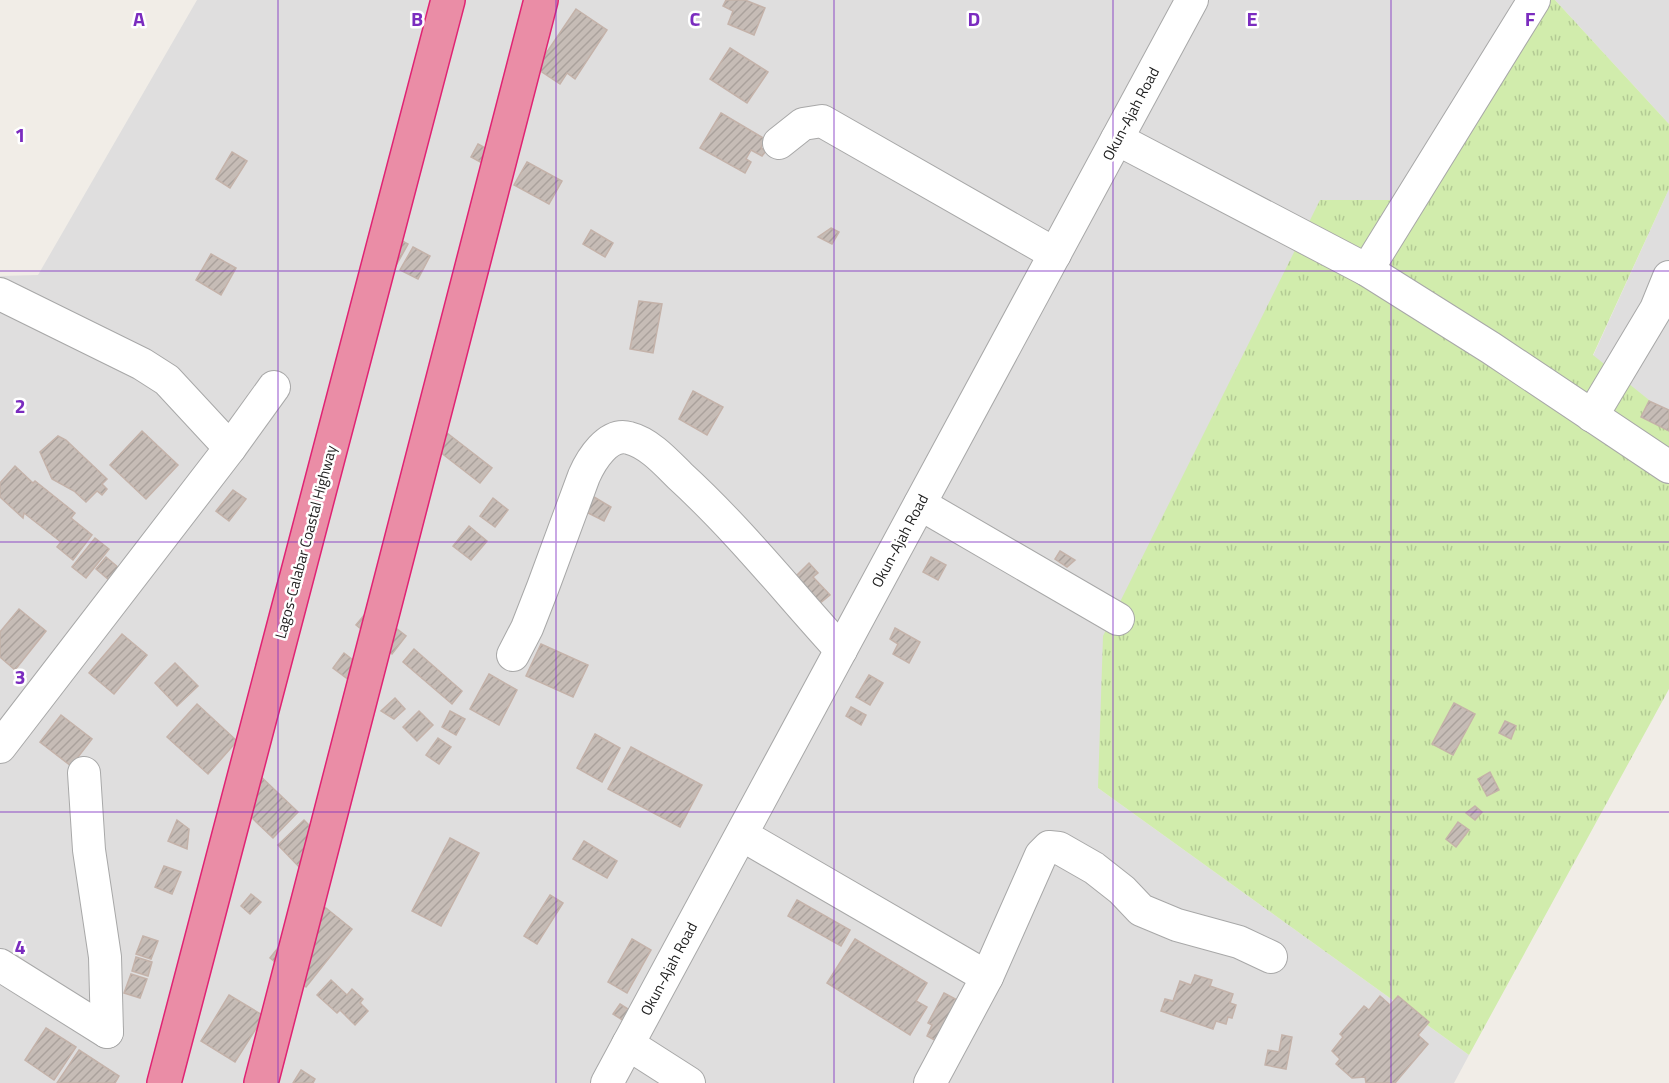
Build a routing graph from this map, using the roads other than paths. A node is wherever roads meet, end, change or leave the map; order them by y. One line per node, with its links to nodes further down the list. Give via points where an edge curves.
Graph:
1 (448, 0): 26 (highway, Lagos-Calabar Coastal Highway)
2 (541, 0): 27 (highway)
3 (1534, 0): 8 (street)
4 (1185, 3): 5 (street, Okun-Ajah Road)
5 (1117, 139): 7 (street, Okun-Ajah Road); 8 (street)
6 (779, 144): 7 (street, via 803,124 822,121)
7 (1055, 254): 15 (street, Okun-Ajah Road)
8 (1366, 270): 12 (street)
9 (1669, 277): 12 (street, via 1656,309)
10 (0, 294): 13 (street, via 167,380)
11 (274, 387): 13 (street)
12 (1592, 416): 14 (street)
13 (230, 448): 19 (street)
14 (1669, 467)
15 (920, 504): 16 (street); 17 (street, Okun-Ajah Road)
16 (1118, 619)
17 (841, 650): 18 (street, via 708,501 664,461 628,437 611,440 592,459); 21 (street, Okun-Ajah Road)
18 (513, 655)
19 (0, 747)
20 (84, 773): 23 (street, via 89,850 105,957 107,1032)
21 (742, 835): 24 (street); 25 (street, Okun-Ajah Road)
22 (1271, 957): 24 (street, via 1239,942 1177,926 1142,910 1094,868 1059,848 1049,847 1041,855)
23 (0, 965)
24 (987, 977): 30 (street)
25 (628, 1044): 28 (street, Okun-Ajah Road); 29 (street)
26 (164, 1083)
27 (261, 1083)
28 (607, 1083)
29 (689, 1083)
30 (930, 1083)

